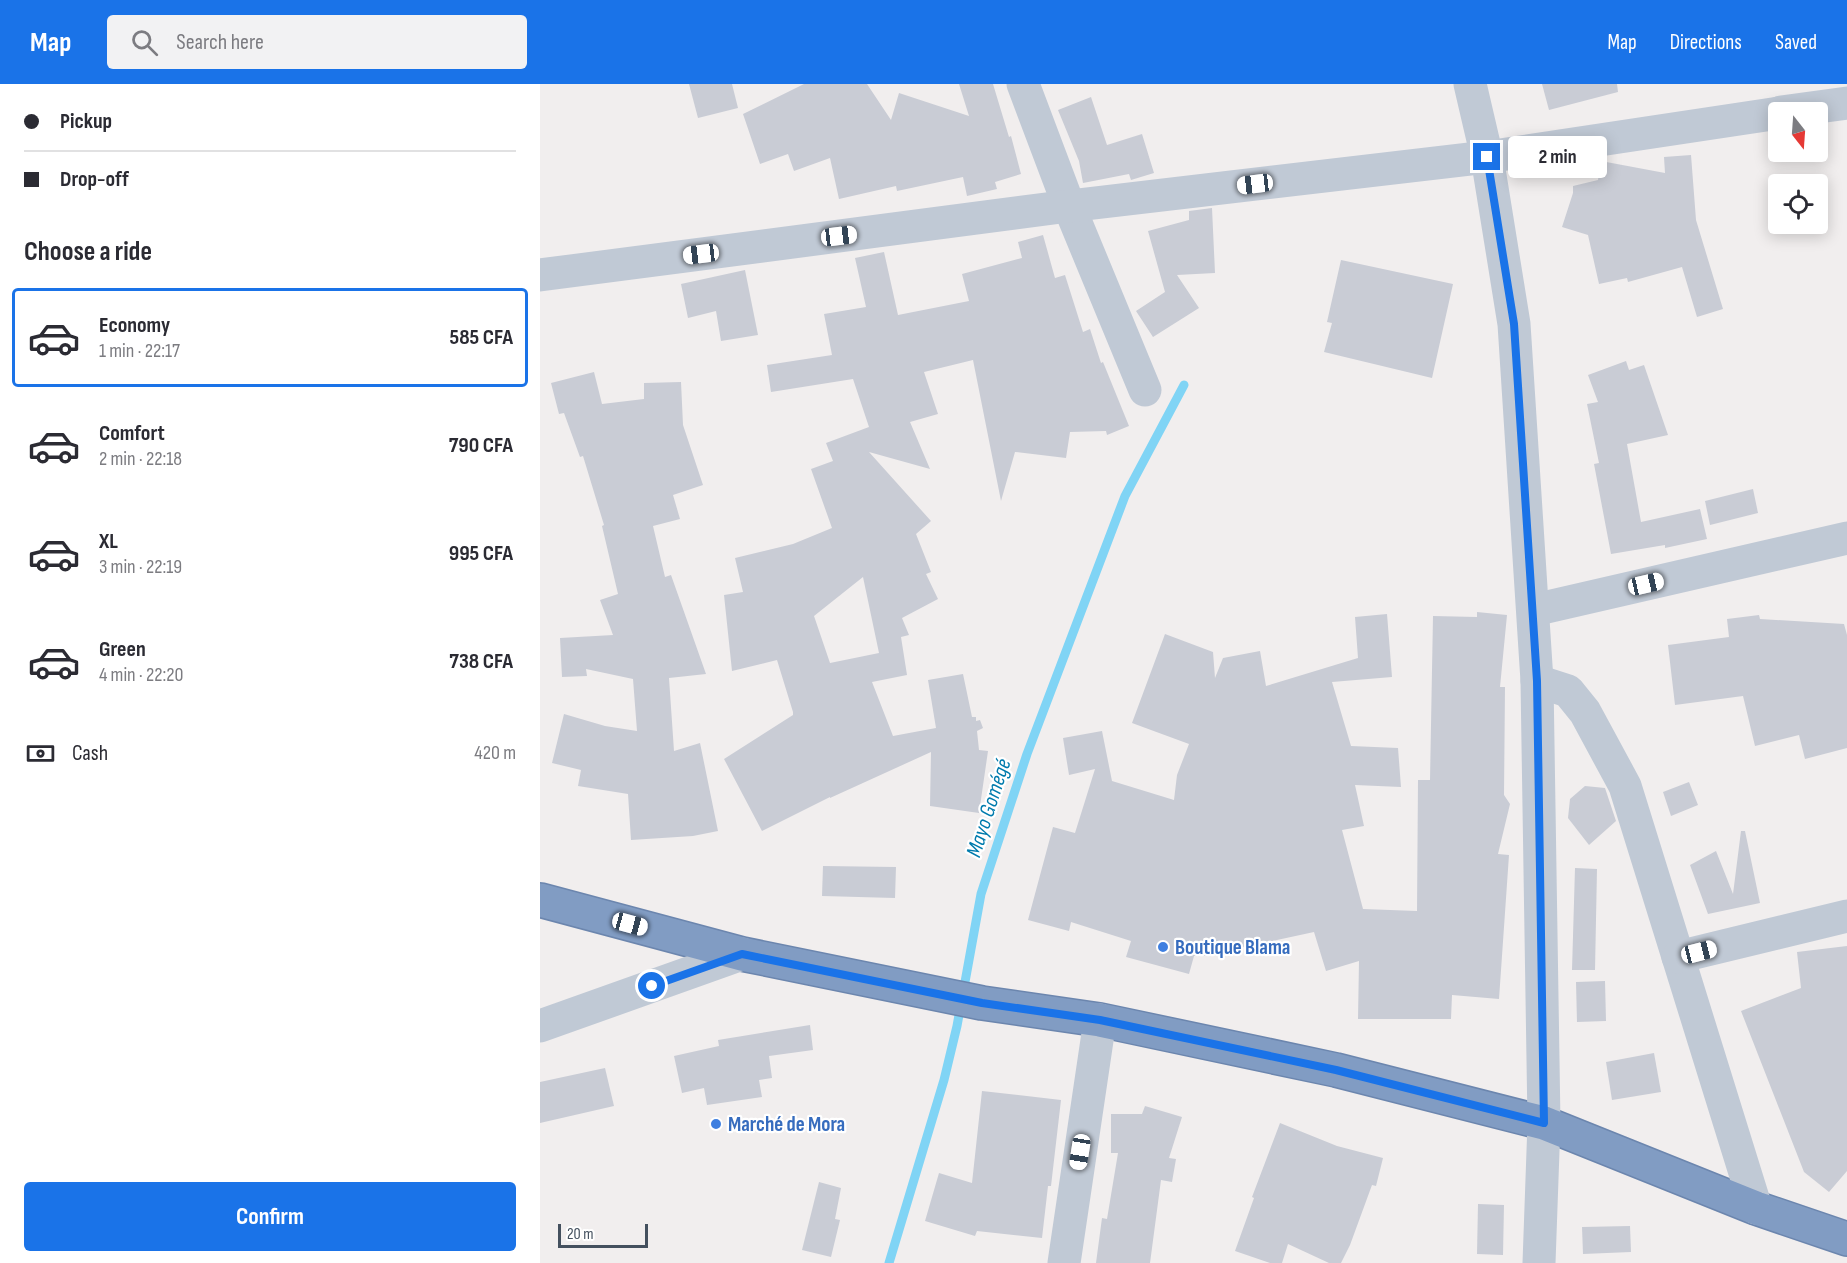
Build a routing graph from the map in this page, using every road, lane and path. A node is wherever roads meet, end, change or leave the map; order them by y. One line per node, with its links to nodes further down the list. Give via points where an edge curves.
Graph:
1 (1023, 84): 7 (street)
2 (1470, 84): 6 (street)
3 (1847, 103): 4 (street)
4 (1828, 106)
5 (1768, 115): 6 (street)
6 (1487, 157): 7 (street); 11 (street, via 1514,324)
7 (1069, 206): 8 (street); 9 (street)
8 (540, 275)
9 (1145, 390)
10 (1847, 538): 11 (street)
11 (1534, 610): 12 (street)
12 (1537, 681): 16 (street, via 1568,692 1585,712 1625,786); 19 (street)
13 (540, 900): 15 (highway)
14 (1847, 916): 16 (street)
15 (742, 954): 17 (highway, via 967,999); 18 (street)
16 (1678, 957): 20 (street)
17 (1100, 1020): 19 (highway, via 1336,1070); 22 (street)
18 (540, 1026)
19 (1544, 1123): 20 (highway); 23 (street)
20 (1756, 1208): 21 (highway)
21 (1847, 1239)
22 (1064, 1263)
23 (1539, 1263)

